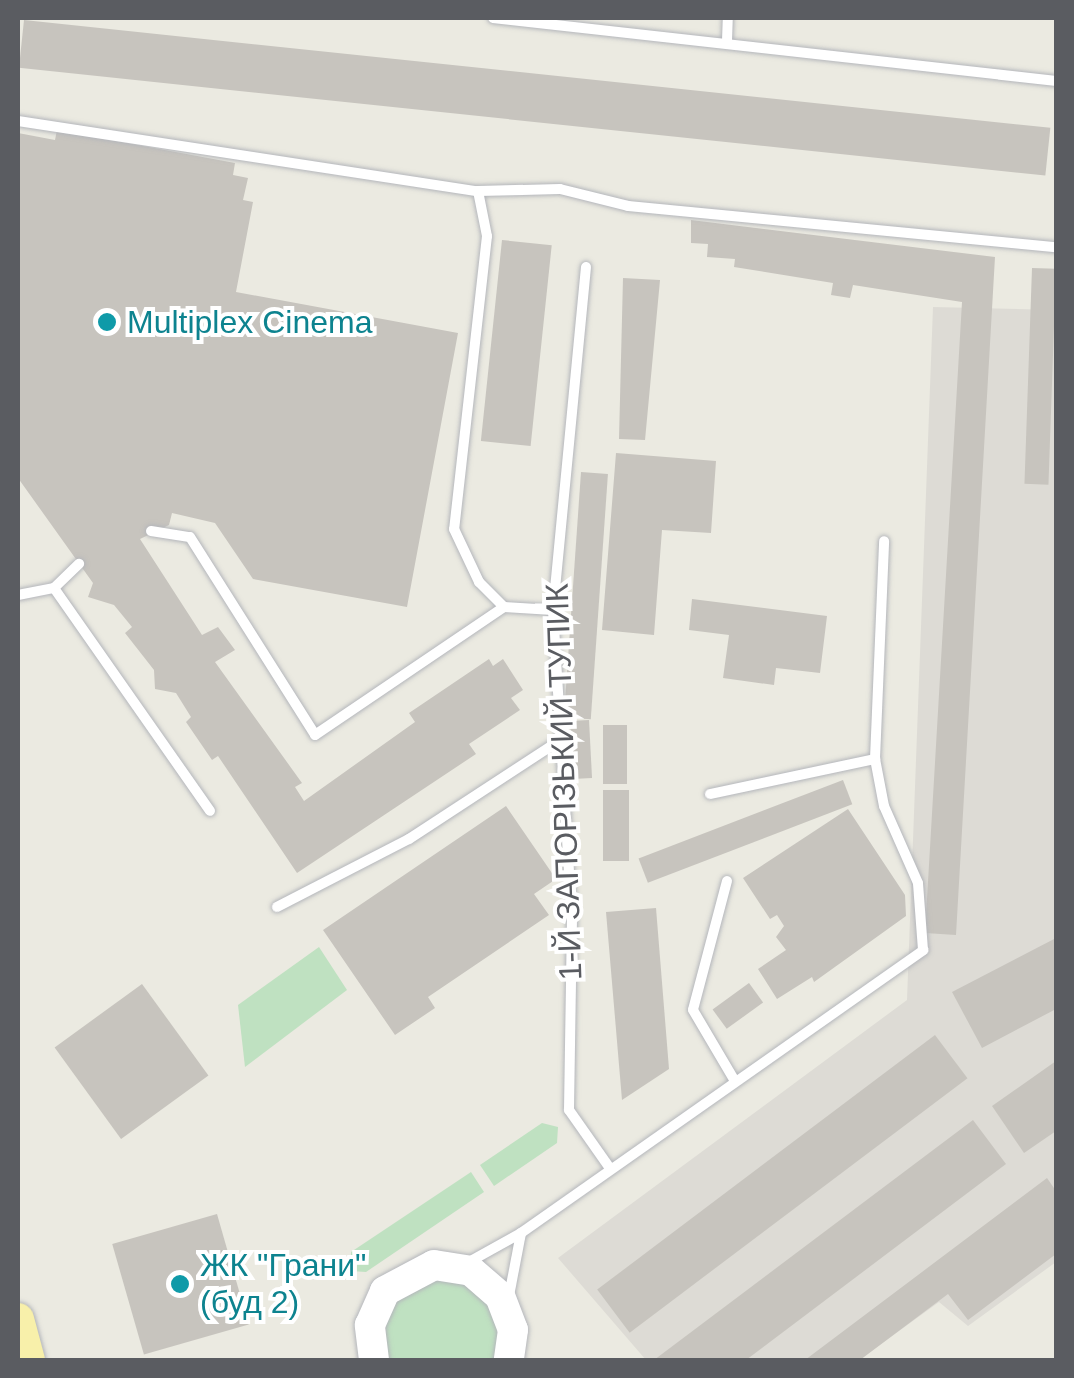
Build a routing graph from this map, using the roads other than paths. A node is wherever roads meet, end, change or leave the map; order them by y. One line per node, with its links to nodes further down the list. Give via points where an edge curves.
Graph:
1 (492, 18): 3 (lane)
2 (728, 18): 3 (lane)
3 (726, 41): 4 (lane)
4 (1056, 81)
5 (18, 122): 6 (lane)
6 (478, 191): 7 (lane, via 560,189 628,206); 14 (lane, via 487,236 454,529 478,582)
7 (1056, 247)
8 (586, 267): 15 (lane, 1-Й ЗАПОРІЗЬКИЙ ТУПИК)
9 (151, 531): 14 (lane, via 190,537 315,735)
10 (884, 540): 17 (lane)
11 (79, 564): 12 (lane)
12 (54, 588): 13 (lane); 19 (lane)
13 (18, 596)
14 (504, 607): 15 (lane)
15 (553, 610): 16 (lane, 1-Й ЗАПОРІЗЬКИЙ ТУПИК)
16 (558, 742): 21 (lane, via 409,838); 23 (lane, 1-Й ЗАПОРІЗЬКИЙ ТУПИК, via 572,918 570,1110)
17 (875, 759): 18 (lane); 22 (lane, via 884,806 918,883 922,950)
18 (710, 794)
19 (210, 811)
20 (727, 881): 22 (lane, via 693,1010)
21 (277, 907)
22 (733, 1078): 23 (lane)
23 (609, 1167): 24 (lane)
24 (520, 1234): 25 (lane); 28 (lane)
25 (453, 1266): 27 (main road, via 399,1278 385,1291); 28 (main road, via 487,1282)
26 (18, 1319): 29 (main road)
27 (370, 1325): 30 (main road); 31 (main road)
28 (510, 1334): 32 (main road)
29 (29, 1360)
30 (348, 1360)
31 (374, 1360)
32 (529, 1360)

